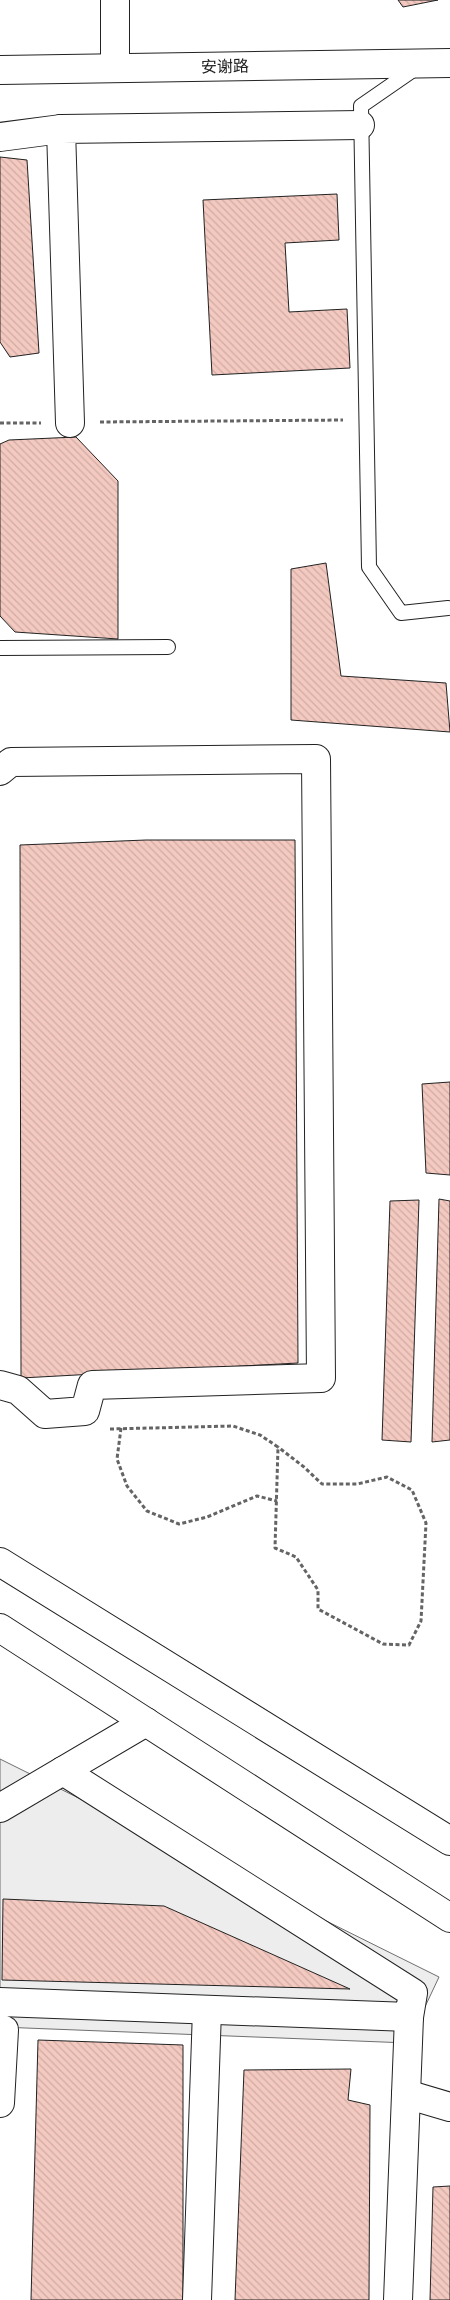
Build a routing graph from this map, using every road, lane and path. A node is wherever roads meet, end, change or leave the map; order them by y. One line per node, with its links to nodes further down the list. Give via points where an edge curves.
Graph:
1 (116, 0): 4 (street)
2 (422, 63): 3 (street, 安谢路); 4 (street, 安谢路); 6 (lane, via 360,106)
3 (450, 63)
4 (115, 68): 5 (street, 安谢路)
5 (0, 70)
6 (360, 125): 7 (street); 9 (lane)
7 (61, 129): 8 (street); 11 (street)
8 (0, 138)
9 (366, 420): 11 (path); 12 (lane, via 369,567 401,612)
10 (0, 423): 11 (path)
11 (70, 423)
12 (448, 608)
13 (168, 647): 14 (lane)
14 (0, 648)
15 (0, 771): 17 (street, via 10,762 316,759 321,1378 92,1385)
16 (0, 1386): 17 (street, via 18,1390 45,1414)
17 (85, 1411): 18 (path, via 90,1429)
18 (121, 1428): 19 (path, via 233,1426 260,1435); 20 (path, via 117,1459 127,1486 147,1511 179,1524 208,1517 257,1496)
19 (278, 1447): 20 (path); 20 (path, via 322,1484 357,1484 387,1477 412,1490 426,1522 421,1621 408,1645 383,1644 318,1610 318,1590 296,1557 275,1548)
20 (277, 1501)
21 (0, 1562): 26 (street)
22 (0, 1628): 23 (street)
23 (146, 1722): 24 (street); 27 (street)
24 (63, 1771): 25 (street); 30 (street, via 413,1993)
25 (0, 1808)
26 (450, 1841)
27 (450, 1918)
28 (0, 2002): 29 (street)
29 (207, 2010): 30 (street); 35 (street)
30 (409, 2017): 32 (street)
31 (0, 2028): 33 (street, via 4,2030)
32 (406, 2094): 34 (street); 36 (street)
33 (0, 2103)
34 (450, 2107)
35 (197, 2300)
36 (398, 2300)

